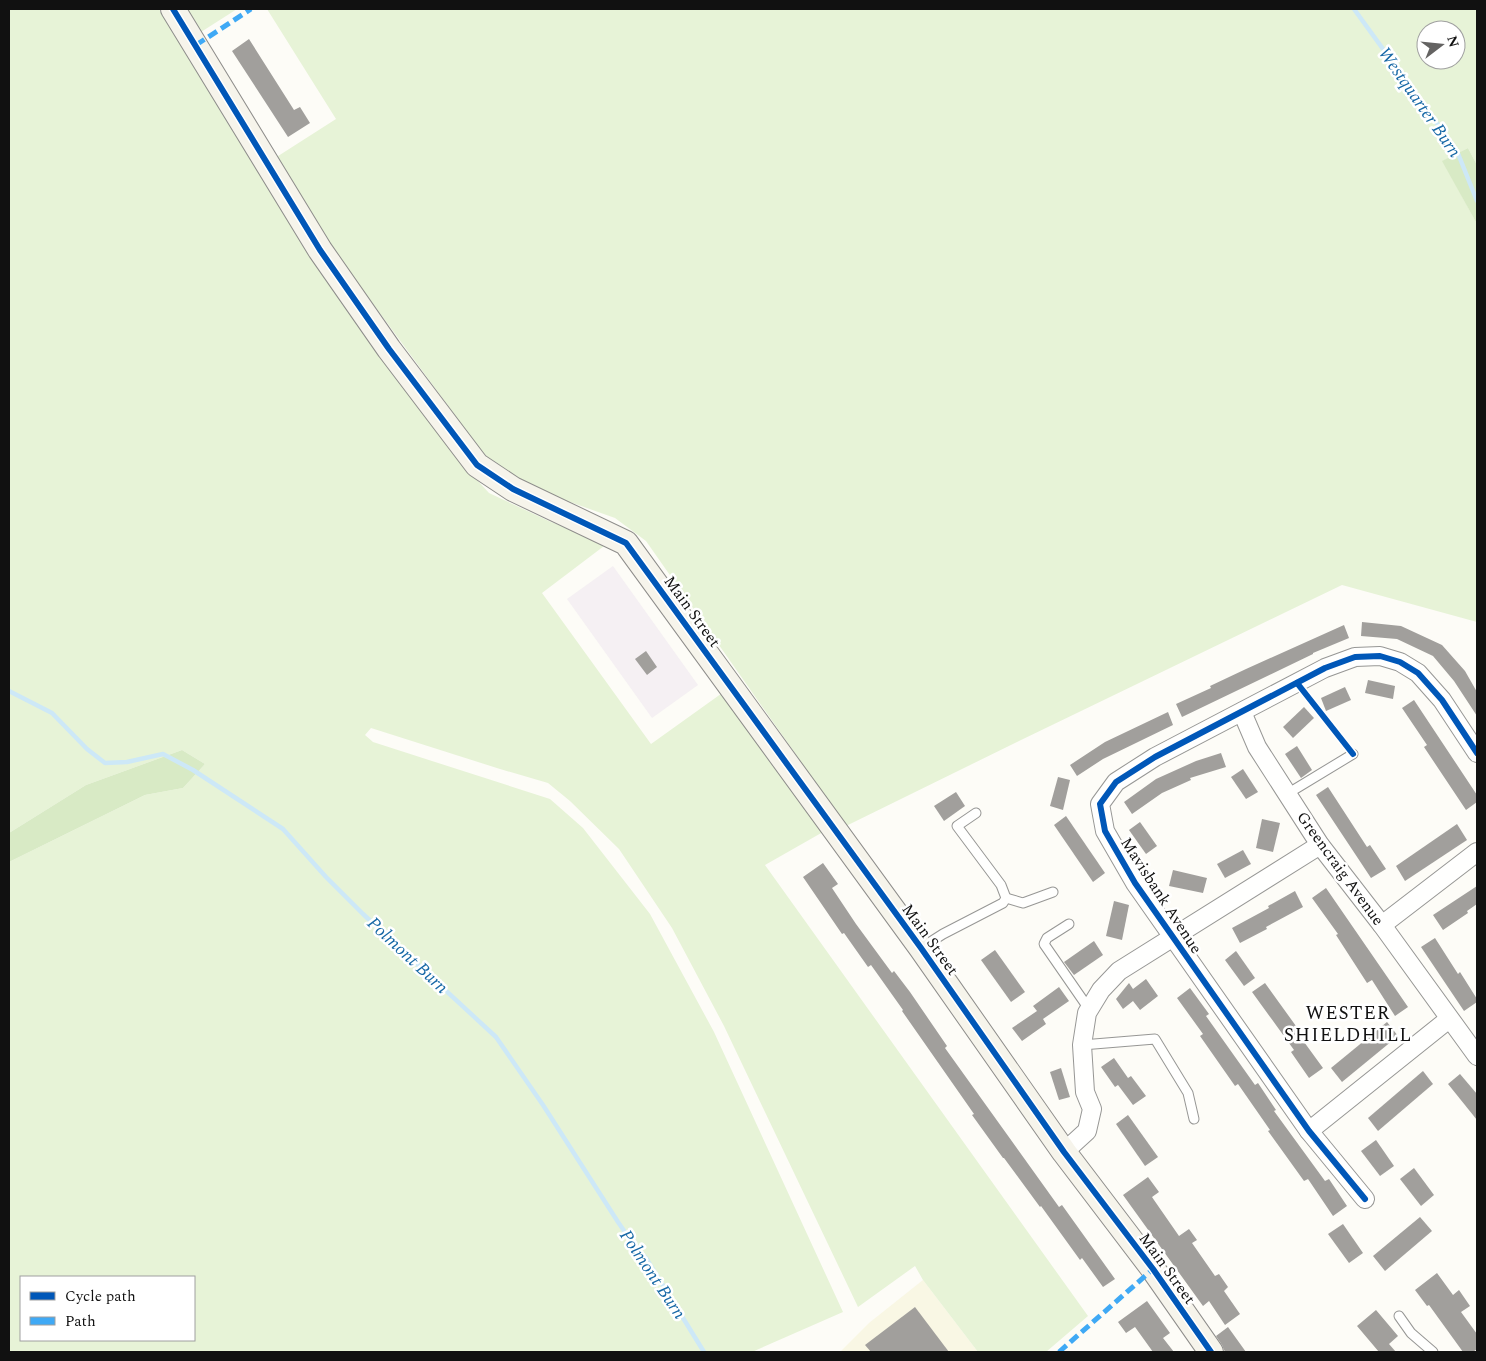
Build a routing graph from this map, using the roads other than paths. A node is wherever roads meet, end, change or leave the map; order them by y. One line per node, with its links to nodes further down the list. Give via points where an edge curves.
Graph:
1 (173, 9): 14 (street, Main Street, via 320,250 477,465 513,489 626,543)
2 (1242, 712): 3 (street, Mavisbank Avenue, via 1325,668 1356,658 1380,656 1400,662 1418,673 1442,700); 5 (street, Greencraig Avenue, via 1257,747); 13 (street, Mavisbank Avenue, via 1155,757 1116,782 1100,804 1105,831 1135,883)
3 (1477, 753)
4 (1353, 754): 5 (lane)
5 (1287, 794): 7 (street, Greencraig Avenue)
6 (976, 813): 10 (lane, via 957,826 1001,885)
7 (1320, 845): 12 (street, Greencraig Avenue); 13 (street)
8 (1477, 852): 12 (street)
9 (1053, 892): 10 (lane, via 1023,904)
10 (1006, 898): 14 (lane, via 1003,903)
11 (1068, 924): 15 (lane, via 1047,938 1044,944)
12 (1382, 925): 16 (street, Greencraig Avenue)
13 (1173, 938): 15 (street, via 1119,971); 20 (street, Mavisbank Avenue)
14 (921, 948): 21 (street, Main Street)
15 (1089, 1009): 17 (street)
16 (1449, 1019): 18 (street, Greencraig Avenue); 20 (street)
17 (1082, 1045): 19 (lane, via 1155,1039 1188,1093); 21 (street, via 1085,1092 1092,1109 1087,1130)
18 (1477, 1056)
19 (1194, 1119)
20 (1309, 1131): 22 (street, Mavisbank Avenue)
21 (1064, 1152): 24 (street, Main Street)
22 (1365, 1199)
23 (1399, 1316): 25 (lane, via 1411,1333)
24 (1211, 1352)
25 (1433, 1352)

